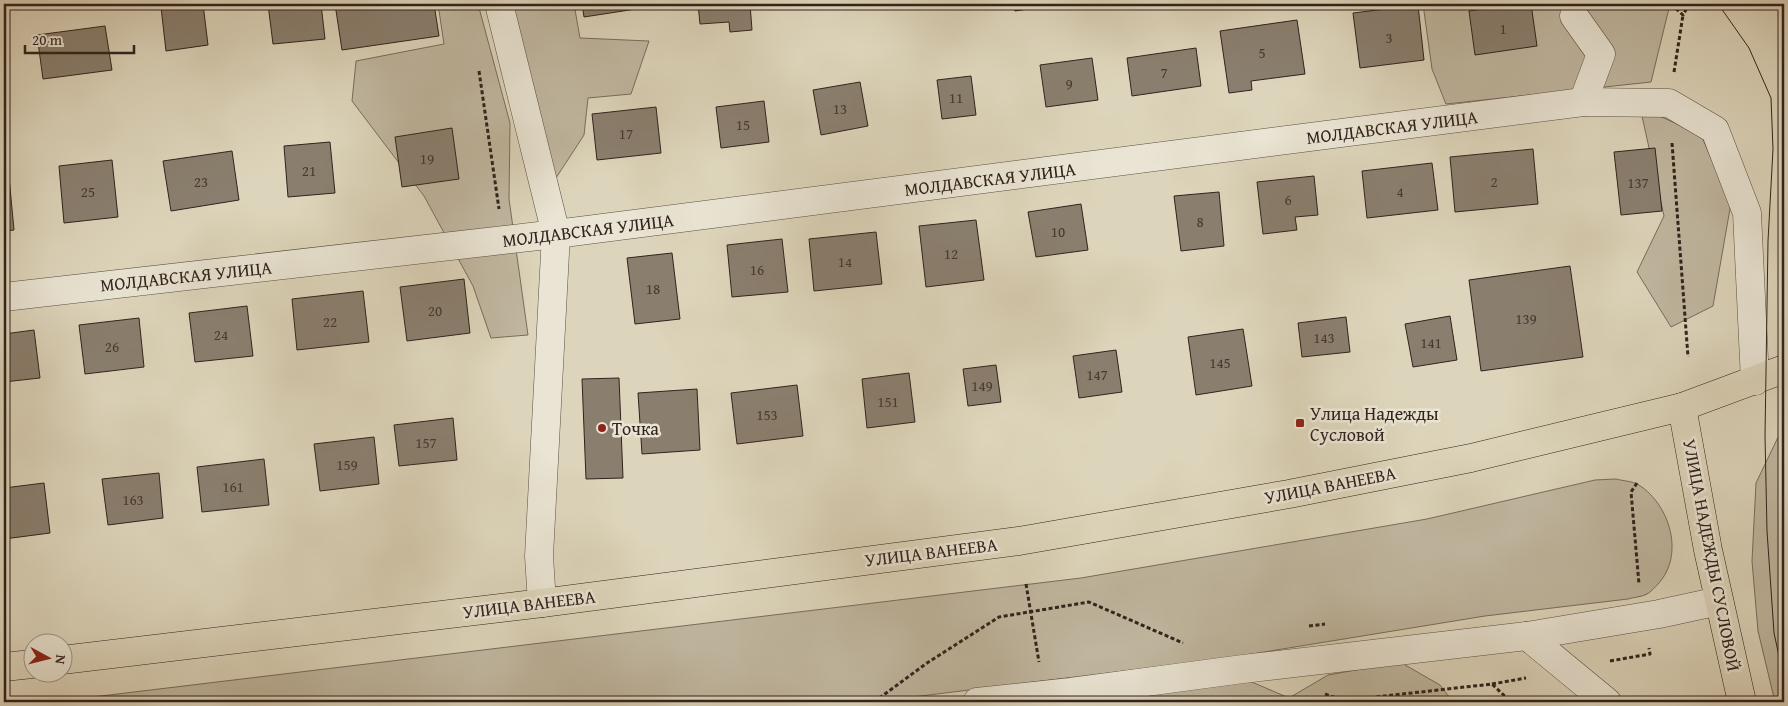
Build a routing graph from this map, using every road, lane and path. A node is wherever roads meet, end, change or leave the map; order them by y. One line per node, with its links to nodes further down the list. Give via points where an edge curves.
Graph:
1 (499, 4): 9 (street)
2 (1670, 4): 4 (path)
3 (1690, 4): 4 (path)
4 (1683, 15): 8 (path)
5 (1574, 16): 7 (street, via 1601,54)
6 (478, 63): 10 (path)
7 (1583, 102): 8 (street, МОЛДАВСКАЯ УЛИЦА); 9 (street, МОЛДАВСКАЯ УЛИЦА)
8 (1669, 103): 12 (path); 14 (street, МОЛДАВСКАЯ УЛИЦА, via 1715,130 1747,213)
9 (556, 234): 10 (street, МОЛДАВСКАЯ УЛИЦА); 20 (street, via 539,556)
10 (503, 240): 11 (street, МОЛДАВСКАЯ УЛИЦА)
11 (4, 296)
12 (1688, 357)
13 (1784, 369): 14 (main road, УЛИЦА ВАНЕЕВА)
14 (1755, 381): 15 (main road, УЛИЦА ВАНЕЕВА)
15 (1682, 407): 19 (main road, УЛИЦА НАДЕЖДЫ СУСЛОВОЙ); 20 (main road, УЛИЦА ВАНЕЕВА, via 1471,458 1048,536)
16 (1637, 483): 18 (path, via 1631,492)
17 (1026, 584): 21 (path)
18 (1640, 591)
19 (1719, 601): 24 (street); 35 (main road, УЛИЦА НАДЕЖДЫ СУСЛОВОЙ)
20 (542, 603): 25 (main road, УЛИЦА ВАНЕЕВА)
21 (1031, 611): 28 (path); 30 (path, via 999,617)
22 (1334, 623): 23 (path)
23 (1305, 626)
24 (1527, 636): 29 (street, via 1243,669); 34 (street)
25 (72, 659)
26 (22, 665): 27 (main road)
27 (4, 667)
28 (1044, 694): 29 (street); 31 (street)
29 (1072, 697)
30 (874, 702)
31 (977, 702)
32 (1331, 702): 33 (path, via 1492,684)
33 (1511, 702)
34 (1607, 702)
35 (1742, 702)

